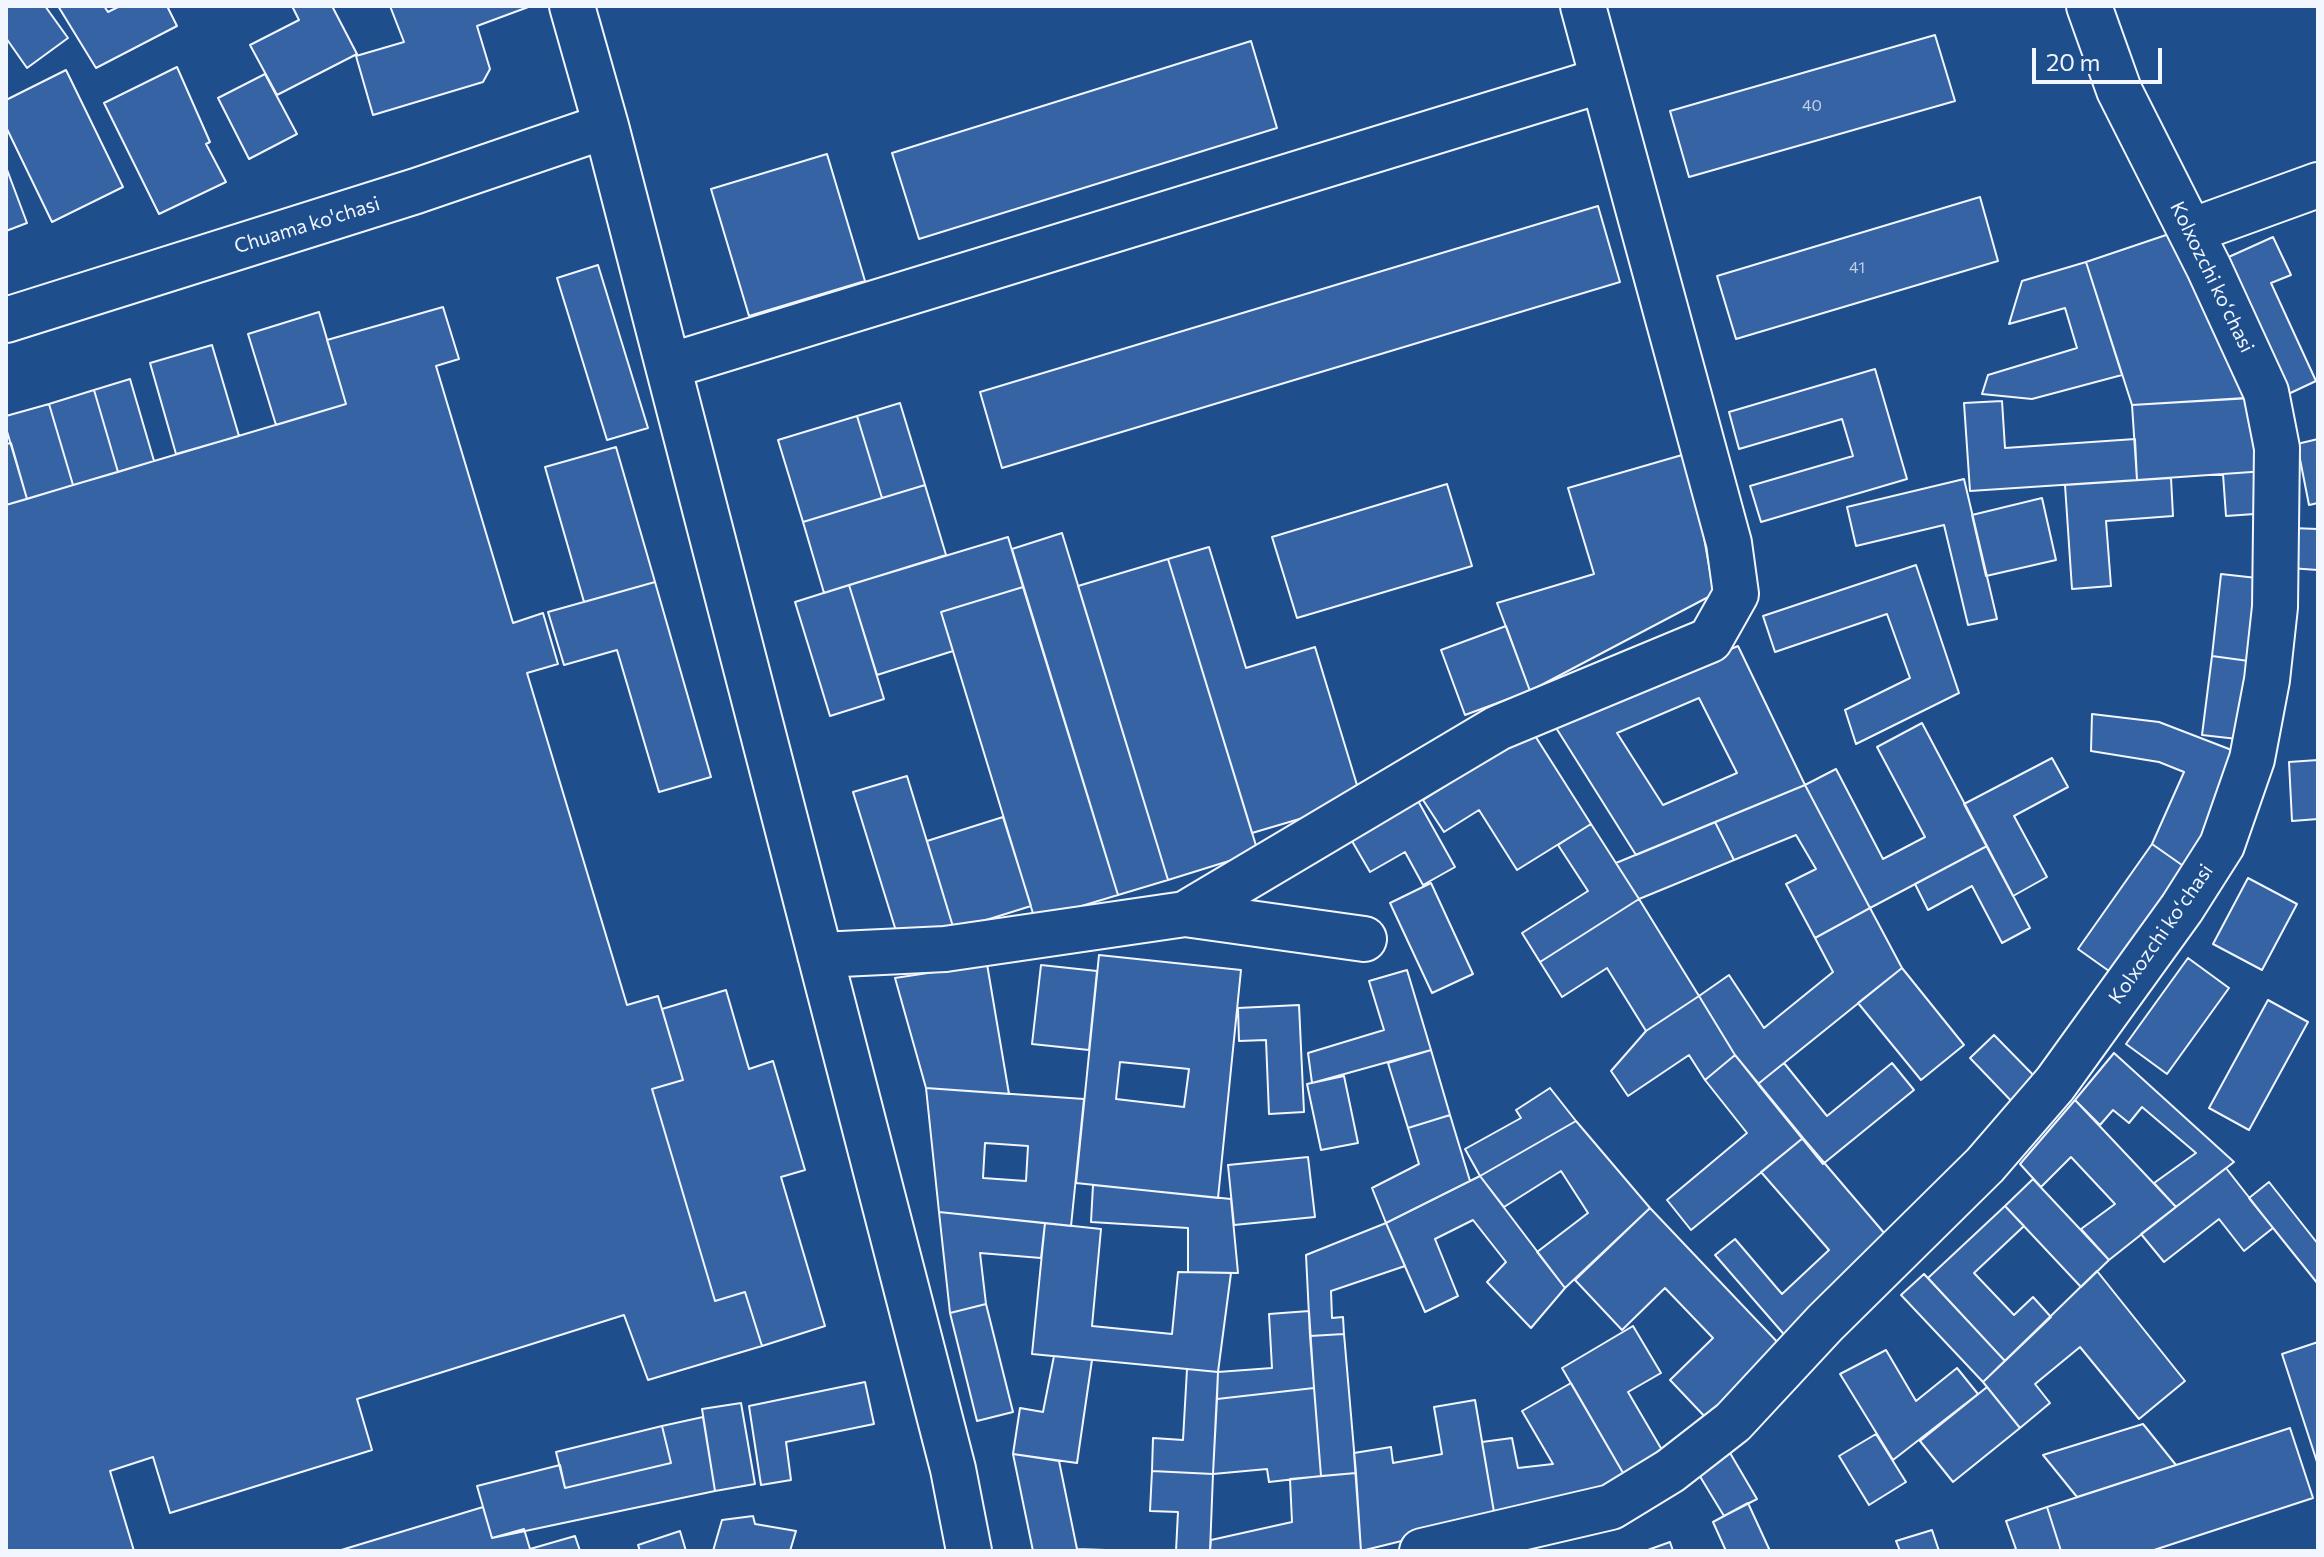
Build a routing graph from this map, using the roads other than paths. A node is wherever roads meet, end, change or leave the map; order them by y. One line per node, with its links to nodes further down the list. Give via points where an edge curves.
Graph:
1 (572, 6): 5 (street)
2 (1583, 6): 4 (street)
3 (2089, 6): 7 (street, Kolxozchi koʻchasi, via 2119,90)
4 (1603, 80): 9 (street); 10 (street, via 1729,543 1736,594 1710,640 1498,728)
5 (606, 126): 8 (street, Chuama ko'chasi); 9 (street)
6 (2318, 185): 7 (street)
7 (2191, 231): 14 (street, Kolxozchi koʻchasi, via 2266,392 2277,448 2275,607 2267,680 2252,759 2222,845 2055,1084 1985,1165 1733,1422 1670,1471 1611,1507)
8 (6, 320)
9 (669, 366): 12 (street)
10 (1185, 914): 11 (street); 12 (street, via 945,949)
11 (1364, 939)
12 (820, 955): 13 (street, via 953,1469)
13 (969, 1551)
14 (1422, 1551)

